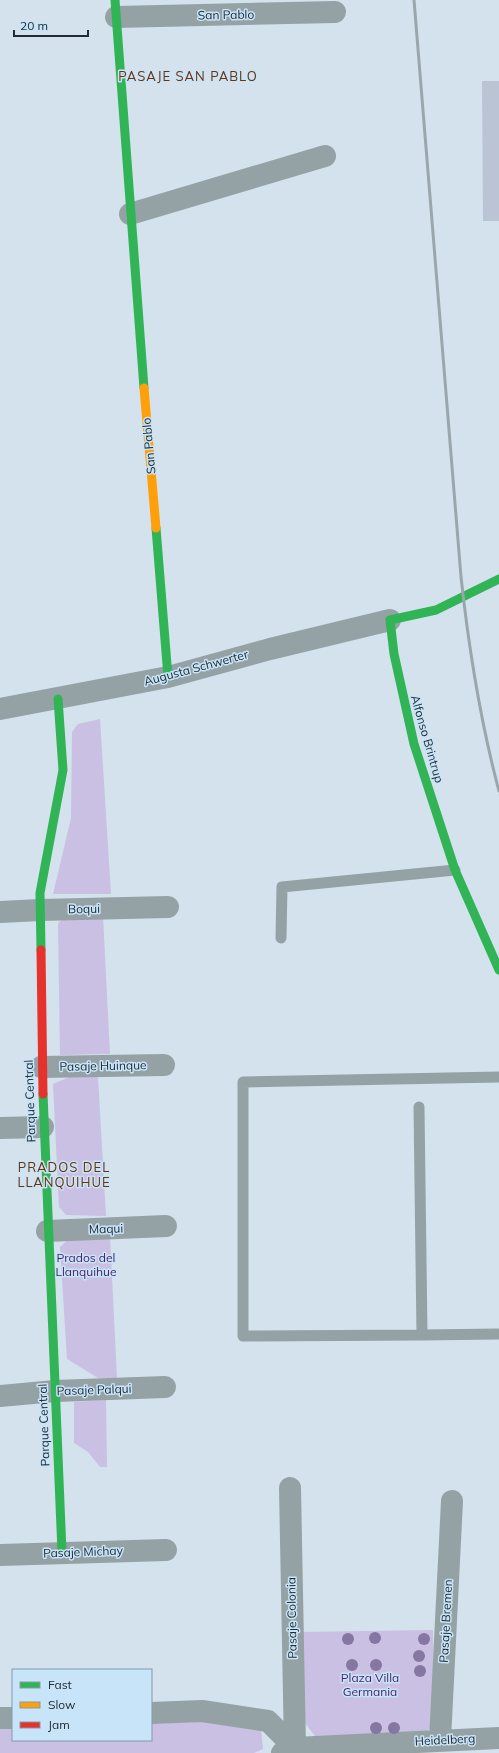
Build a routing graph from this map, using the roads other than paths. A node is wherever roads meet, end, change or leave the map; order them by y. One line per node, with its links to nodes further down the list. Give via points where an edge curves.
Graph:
1 (115, 8): 2 (street, San Pablo); 4 (street, San Pablo)
2 (335, 12)
3 (324, 156): 4 (street)
4 (130, 214): 7 (street, San Pablo)
5 (499, 579): 6 (street, via 436,610)
6 (390, 620): 7 (street, Augusta Schwerter, via 270,648); 10 (street, Alfonso Brintrup, via 404,708)
7 (168, 678): 8 (street, Augusta Schwerter)
8 (58, 698): 9 (street, Augusta Schwerter); 12 (street, Parque Central, via 63,770 40,893)
9 (0, 709)
10 (455, 870): 14 (lane, via 282,887); 15 (street, Alfonso Brintrup)
11 (168, 907): 12 (street, Boqui)
12 (40, 910): 13 (street, Boqui); 17 (street, Parque Central)
13 (0, 912)
14 (281, 938)
15 (499, 970)
16 (164, 1065): 17 (street, Pasaje Huinque)
17 (41, 1067): 20 (street, Parque Central)
18 (499, 1077): 25 (lane, via 243,1082 243,1336)
19 (419, 1107): 25 (lane)
20 (43, 1126): 21 (street); 23 (street, Parque Central)
21 (0, 1128)
22 (166, 1226): 23 (street, Maqui)
23 (47, 1231): 27 (street, Parque Central)
24 (499, 1334): 25 (lane)
25 (422, 1335)
26 (165, 1387): 27 (street, Pasaje Palqui)
27 (55, 1391): 28 (street, Pasaje Palqui); 32 (street, Parque Central)
28 (0, 1396)
29 (290, 1488): 39 (street, Pasaje Colonia)
30 (452, 1501): 38 (street, Pasaje Bremen)
31 (166, 1550): 32 (street, Pasaje Michay)
32 (62, 1552): 33 (street, Pasaje Michay)
33 (0, 1555)
34 (152, 1713): 39 (street, via 202,1712 268,1721)
35 (0, 1718): 36 (street)
36 (12, 1718)
37 (499, 1738): 38 (street, Heidelberg)
38 (440, 1740): 39 (street, Heidelberg)
39 (289, 1750)

